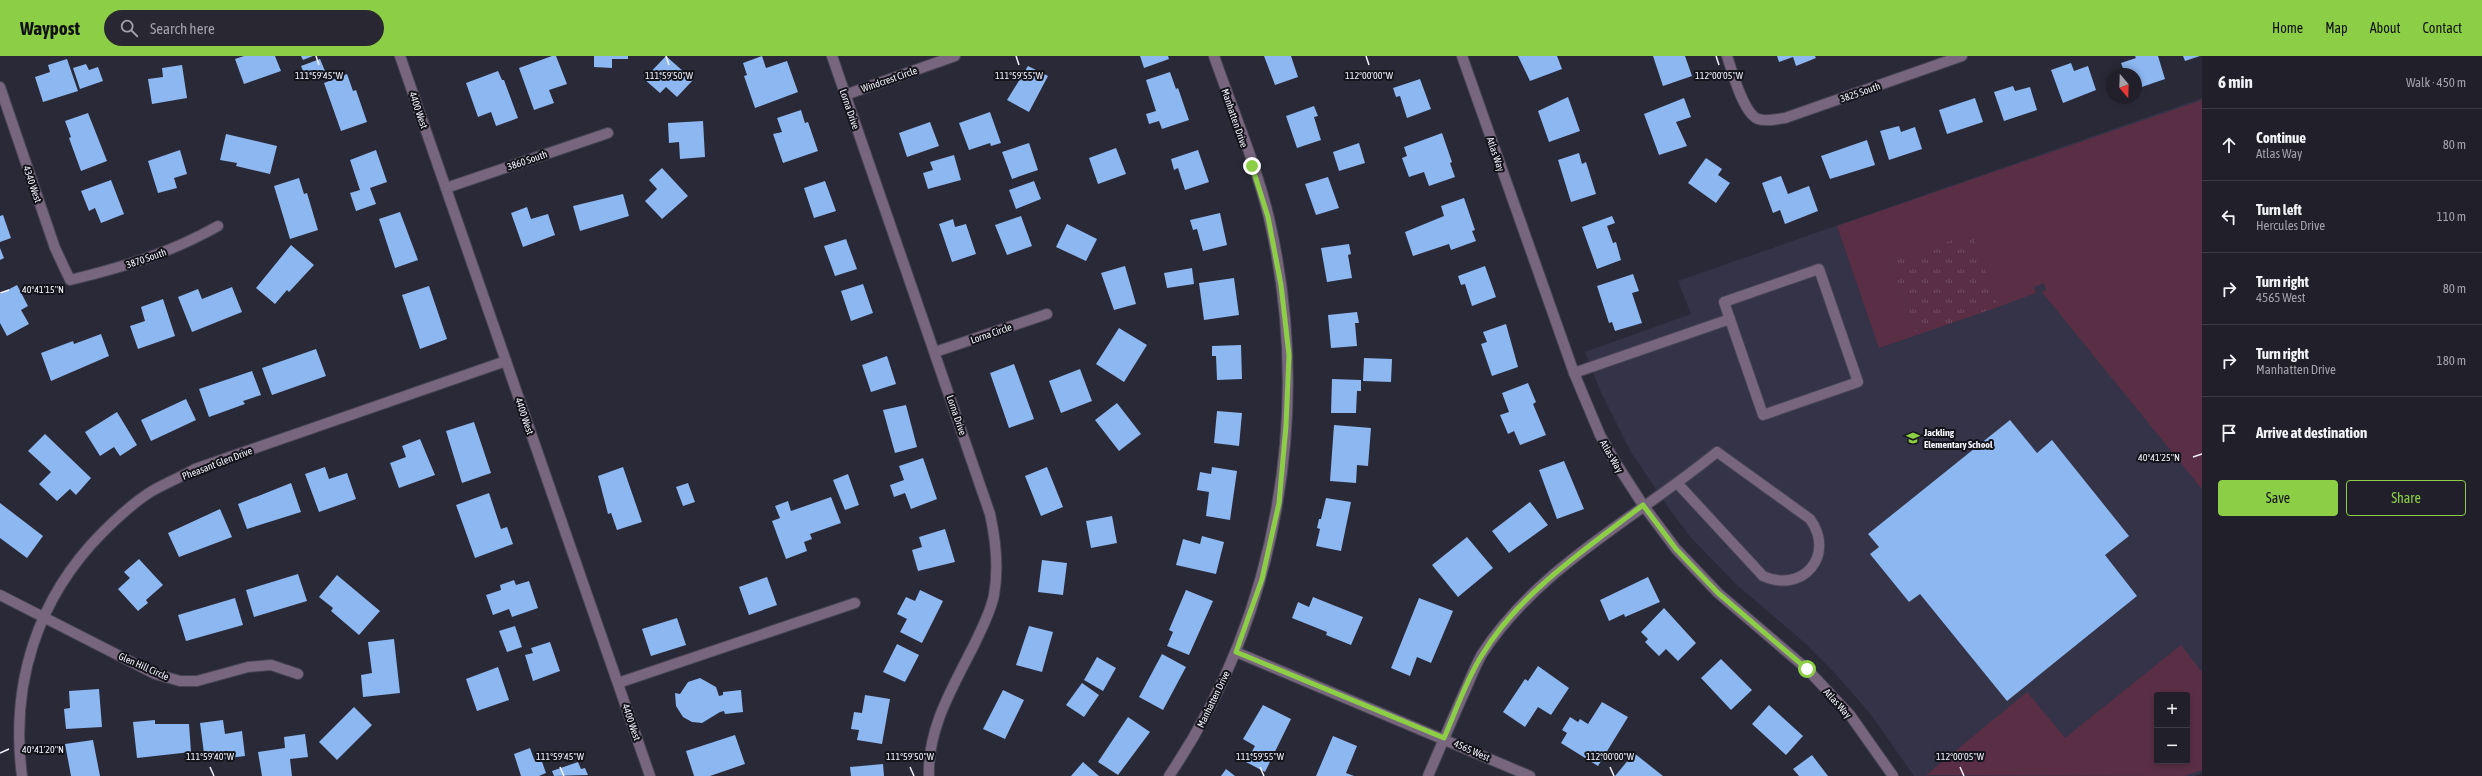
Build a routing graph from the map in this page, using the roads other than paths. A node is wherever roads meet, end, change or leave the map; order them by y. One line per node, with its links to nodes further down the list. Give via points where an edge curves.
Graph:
1 (400, 56): 11 (street, 4400 West)
2 (832, 56): 9 (street, Lorna Drive)
3 (955, 56): 9 (street, Windcrest Circle)
4 (1214, 56): 24 (street, Manhatten Drive, via 1268,217 1281,285 1289,355 1279,503 1262,579)
5 (1462, 56): 18 (street, Atlas Way)
6 (1727, 56): 7 (street, 3825 South, via 1745,104 1756,118 1766,121 1785,118)
7 (1962, 56)
8 (0, 87): 13 (street, 4340 West, via 55,248)
9 (845, 95): 16 (street, Lorna Drive)
10 (608, 133): 11 (street, 3860 South)
11 (446, 188): 17 (street, 4400 West)
12 (218, 226): 13 (street, 3870 South, via 185,245 111,270)
13 (70, 280)
14 (1047, 314): 16 (street, Lorna Circle)
15 (1730, 319): 15 (street, via 1763,415 1858,382 1819,269 1724,302); 18 (street)
16 (935, 352): 30 (street, Lorna Drive, via 990,514 996,540 998,569 994,596 983,625 940,713 933,737)
17 (506, 361): 23 (street, Pheasant Glen Drive, via 195,469 151,492 118,517 83,552 59,584); 26 (street, 4400 West)
18 (1574, 373): 20 (street, Atlas Way, via 1600,435)
19 (1678, 484): 19 (street, via 1717,452 1810,519 1819,536 1819,554 1809,571 1792,581 1772,580 1763,576); 20 (street)
20 (1643, 505): 27 (street, via 1570,561 1506,621 1481,656); 34 (street, Atlas Way, via 1676,549 1718,593 1825,688 1858,726)
21 (0, 596): 23 (street, Glen Hill Circle)
22 (855, 603): 26 (street)
23 (43, 617): 25 (street, Glen Hill Circle, via 155,674 180,681 197,681 248,667 271,665); 28 (street, Pheasant Glen Drive, via 30,652 22,688 19,747)
24 (1236, 652): 27 (street, 4565 West); 31 (street, Manhatten Drive, via 1193,740)
25 (298, 674)
26 (618, 683): 29 (street, 4400 West)
27 (1444, 738): 32 (street); 33 (street, 4565 West)
28 (22, 776)
29 (650, 776)
30 (929, 776)
31 (1169, 776)
32 (1428, 776)
33 (1530, 776)
34 (1893, 776)

